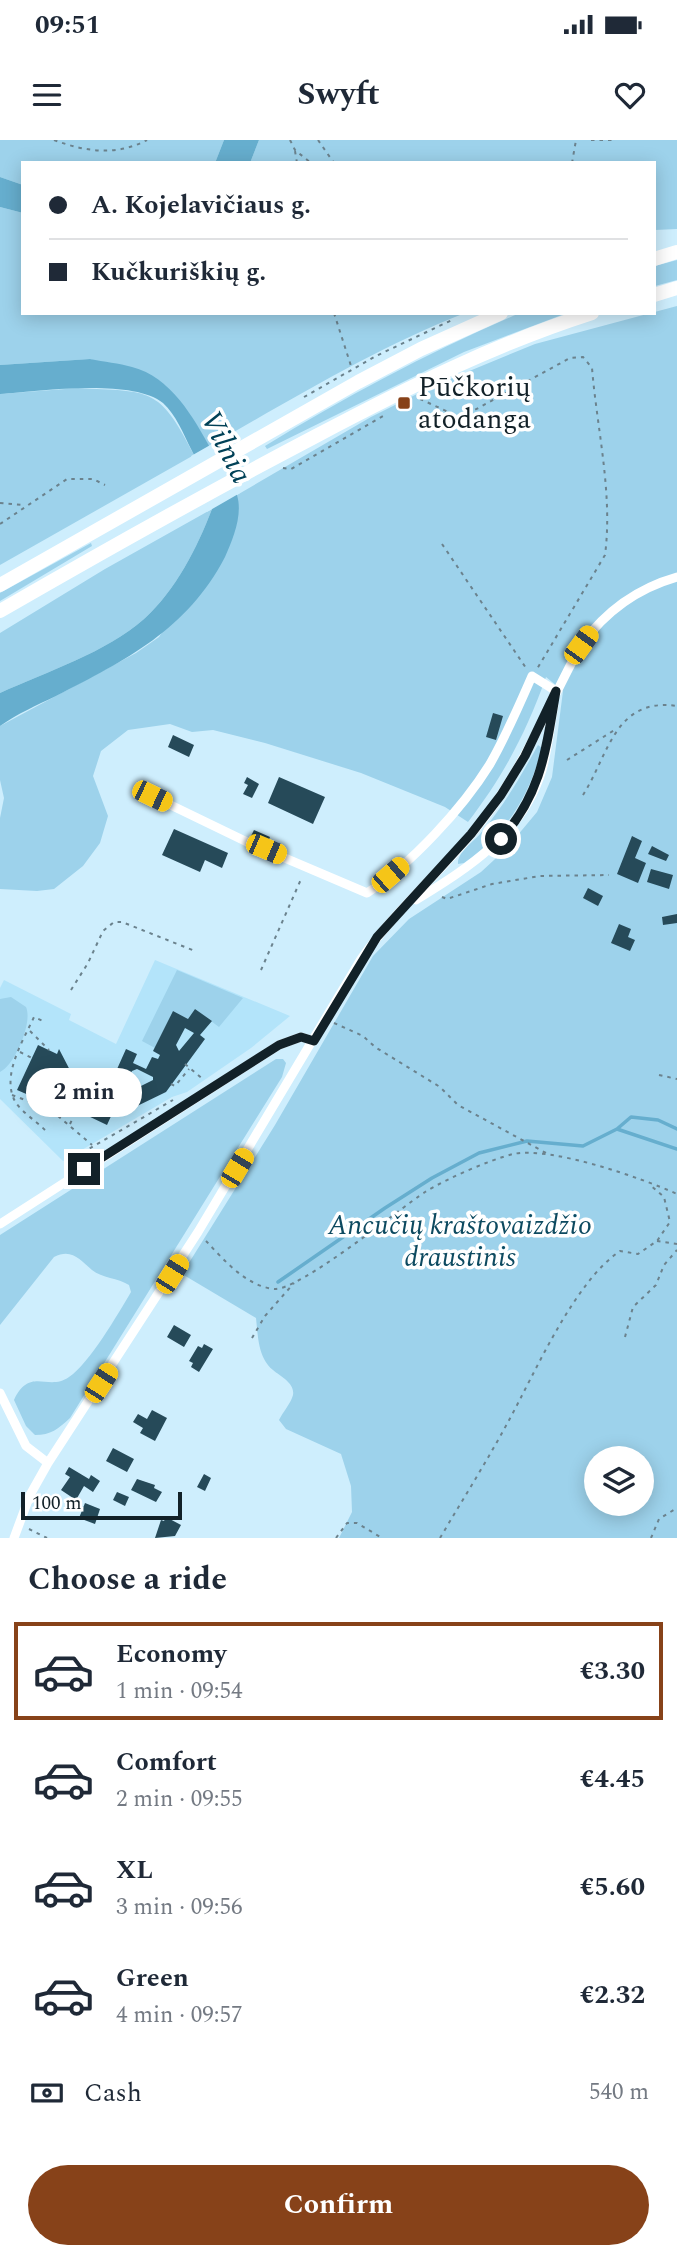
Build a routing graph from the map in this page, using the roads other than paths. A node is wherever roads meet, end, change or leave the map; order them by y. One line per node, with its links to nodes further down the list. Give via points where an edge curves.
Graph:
1 (677, 253): 2 (main road)
2 (656, 258)
3 (677, 288): 4 (main road)
4 (656, 294)
5 (497, 315): 8 (main road, via 358,382)
6 (586, 315): 9 (main road, via 432,376)
7 (677, 578): 10 (street, via 644,590 603,619 581,645)
8 (0, 585)
9 (0, 611)
10 (556, 691): 11 (street, via 532,676 507,733 470,791 425,845 367,893); 12 (street, via 525,756 490,810); 12 (street, via 542,768 519,819 478,860)
11 (152, 796)
12 (403, 909): 13 (street, via 361,959)
13 (314, 1041): 14 (street, via 301,1037 279,1045); 16 (street, via 198,1232)
14 (0, 1224)
15 (0, 1393): 16 (street, via 26,1446)
16 (48, 1463): 17 (street)
17 (14, 1538)

